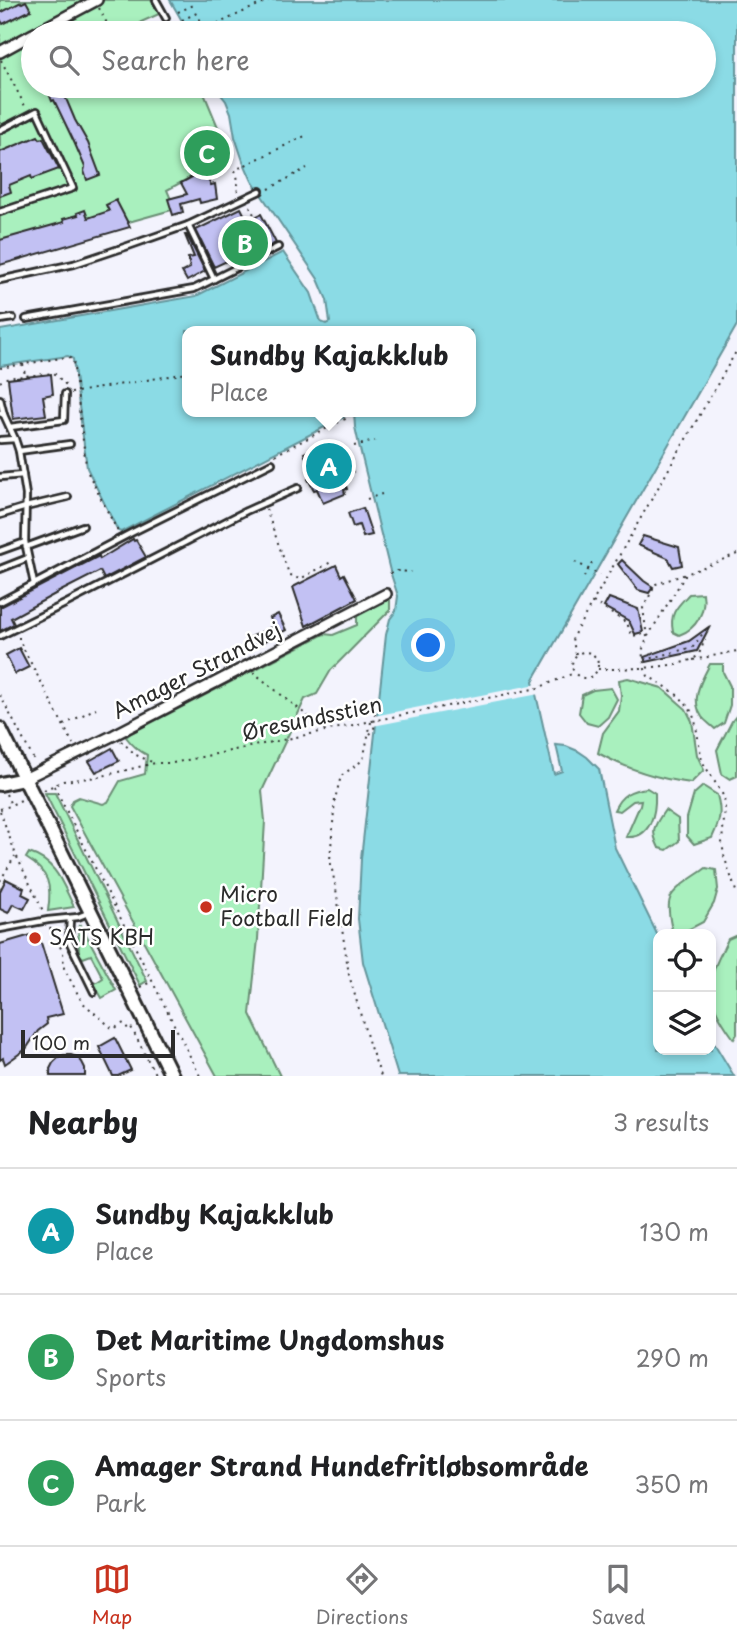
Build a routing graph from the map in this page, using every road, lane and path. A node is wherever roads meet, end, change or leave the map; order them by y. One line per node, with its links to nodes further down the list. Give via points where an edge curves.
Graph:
1 (97, 0): 10 (street); 11 (path)
2 (156, 0): 7 (lane)
3 (269, 0): 13 (path)
4 (196, 5): 6 (path)
5 (201, 11): 9 (path)
6 (177, 12)
7 (166, 18)
8 (201, 19): 12 (path)
9 (182, 20)
10 (58, 21)
11 (107, 21)
12 (197, 21)
13 (224, 21)
14 (21, 41): 15 (street)
15 (0, 52)
16 (0, 57): 18 (path)
17 (21, 98): 19 (path)
18 (21, 98)
19 (30, 115): 20 (lane); 25 (lane, via 37,111 73,188)
20 (0, 130)
21 (305, 136): 24 (path, via 235,170 236,186)
22 (307, 168): 23 (path)
23 (261, 192): 24 (lane)
24 (244, 200): 26 (path); 27 (lane)
25 (0, 212)
26 (256, 217)
27 (188, 225): 29 (lane); 30 (lane, via 74,264)
28 (278, 247): 29 (lane)
29 (214, 279): 32 (lane, via 194,289)
30 (0, 280)
31 (13, 318): 33 (lane)
32 (26, 319)
33 (0, 320)
34 (737, 351): 83 (path)
35 (23, 364): 36 (path); 38 (path); 40 (path, via 68,357 73,360)
36 (0, 368)
37 (182, 374): 40 (path)
38 (26, 376): 39 (path); 40 (path, via 54,373)
39 (0, 383)
40 (76, 393): 54 (path)
41 (65, 394): 45 (lane, via 64,420)
42 (0, 399): 43 (lane)
43 (2, 414): 45 (lane)
44 (344, 417): 52 (path)
45 (10, 427): 46 (lane)
46 (15, 439): 47 (lane); 51 (lane)
47 (0, 440)
48 (374, 441): 50 (path)
49 (70, 444): 51 (lane)
50 (354, 446)
51 (19, 451): 56 (lane)
52 (274, 455)
53 (272, 463): 80 (lane)
54 (86, 465)
55 (88, 473): 66 (path)
56 (23, 475): 57 (lane); 63 (lane)
57 (0, 477)
58 (298, 488): 62 (lane)
59 (382, 494): 61 (path)
60 (68, 497): 63 (lane)
61 (367, 499)
62 (265, 504): 71 (path, via 290,575 302,578); 84 (lane)
63 (26, 507): 64 (lane); 67 (lane)
64 (0, 515)
65 (83, 526): 67 (lane)
66 (119, 534)
67 (25, 545): 68 (lane); 70 (lane)
68 (0, 551)
69 (737, 554): 77 (path)
70 (28, 558): 74 (lane); 80 (lane)
71 (333, 561)
72 (593, 561): 79 (path)
73 (575, 562): 78 (path)
74 (0, 569)
75 (411, 572): 76 (path)
76 (390, 573)
77 (686, 574): 86 (path, via 656,584 643,608); 88 (path)
78 (600, 575)
79 (584, 577)
80 (34, 584): 82 (lane)
81 (386, 594): 94 (street, Amager Strandvej)
82 (0, 602)
83 (592, 602): 86 (path, via 626,623 632,636); 91 (path, via 572,638)
84 (18, 628): 87 (lane); 102 (path, via 19,640)
85 (706, 629): 92 (path, via 693,647)
86 (646, 634): 88 (path)
87 (0, 636)
88 (647, 638): 92 (path)
89 (705, 639): 93 (path)
90 (737, 651): 93 (path)
91 (576, 654): 95 (path, via 592,653); 97 (path)
92 (644, 660): 96 (path)
93 (692, 660): 96 (path)
94 (250, 664): 104 (path, via 254,673); 105 (street, Amager Strandvej)
95 (598, 669): 96 (path); 97 (path, via 587,678)
96 (645, 669): 117 (path, via 680,698 695,720 702,761 724,797 722,842)
97 (574, 673): 101 (path, Øresundsstien, via 538,688)
98 (0, 695): 108 (path)
99 (96, 708): 102 (path)
100 (375, 712): 101 (path)
101 (373, 721): 104 (path, Øresundsstien); 106 (path); 106 (path)
102 (64, 725): 107 (path)
103 (0, 729): 110 (street)
104 (327, 731): 109 (path, Øresundsstien)
105 (114, 735): 109 (path, via 136,755); 110 (street, Amager Strandvej)
106 (369, 736): 127 (path, via 363,760 341,776 330,860 349,975)
107 (74, 745)
108 (32, 757)
109 (155, 764): 126 (path, Øresundsstien, via 54,786)
110 (24, 779): 111 (street); 112 (street)
111 (0, 784): 113 (path)
112 (33, 795): 113 (path); 118 (street)
113 (10, 805): 114 (path)
114 (0, 810): 115 (path)
115 (16, 855): 116 (path); 120 (path)
116 (0, 881)
117 (737, 894)
118 (92, 912): 119 (lane); 125 (street)
119 (70, 918): 120 (lane); 122 (lane, via 69,941)
120 (48, 920): 121 (lane)
121 (0, 929)
122 (94, 992)
123 (131, 1027): 124 (path)
124 (156, 1076)
125 (172, 1076)
126 (200, 1076)
127 (381, 1076)

